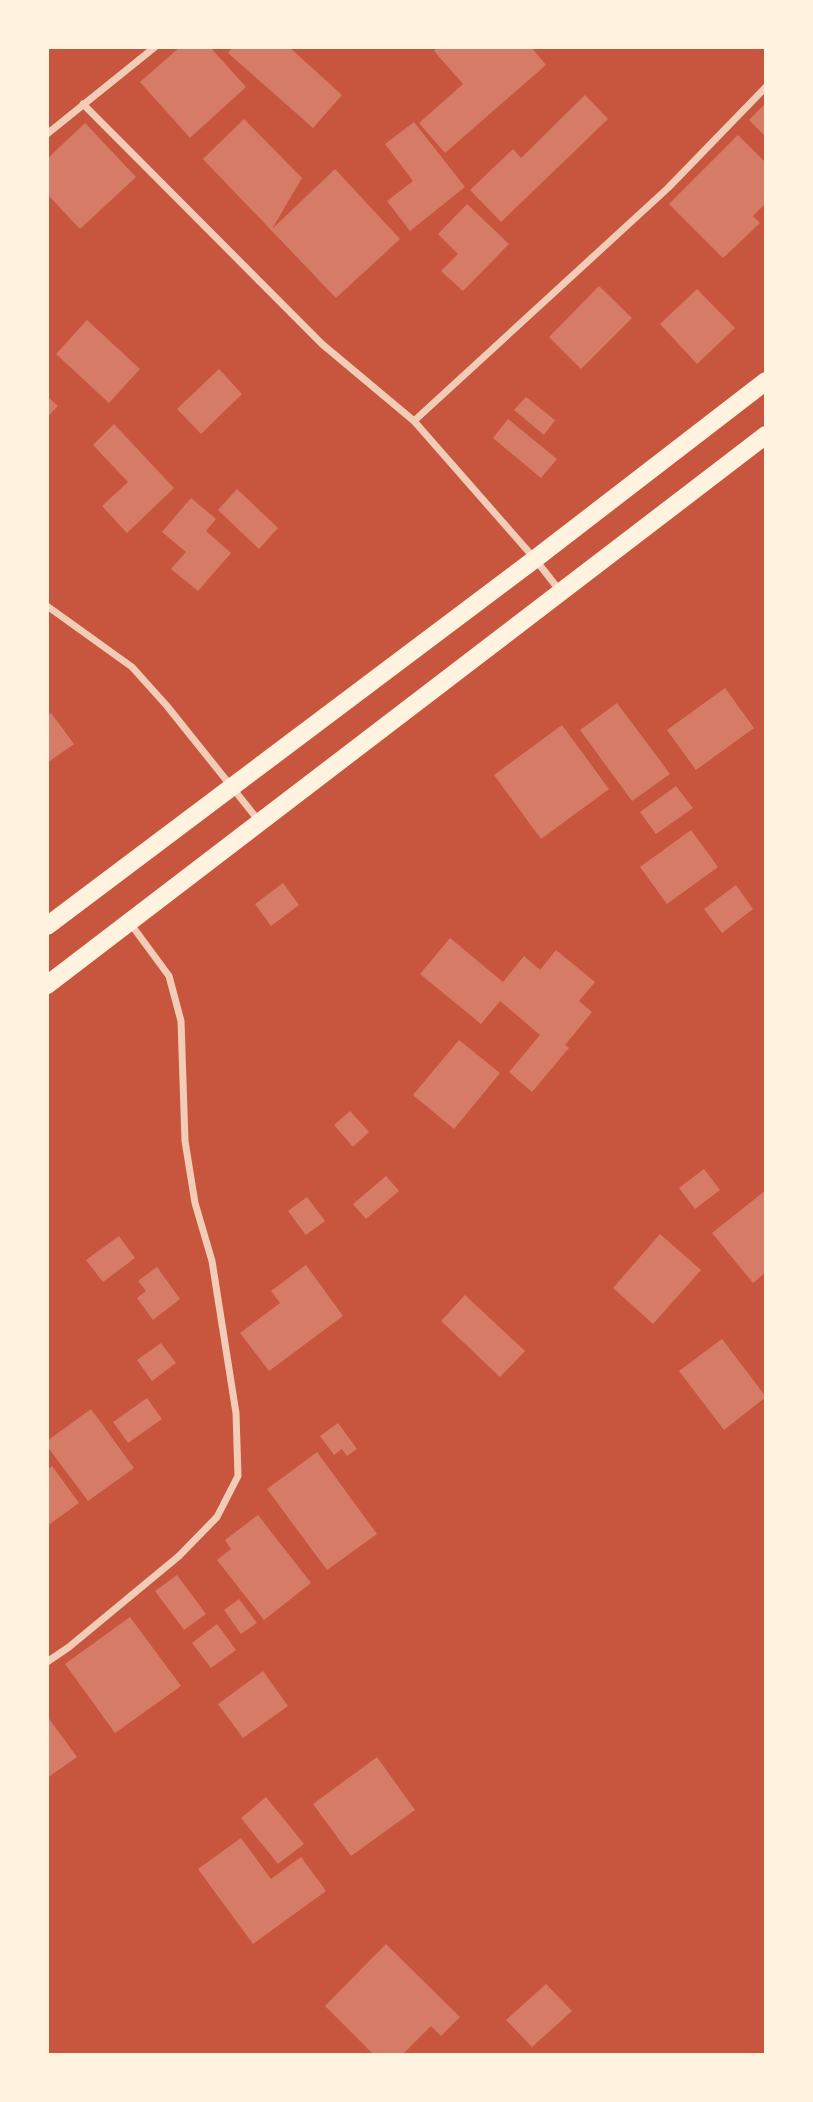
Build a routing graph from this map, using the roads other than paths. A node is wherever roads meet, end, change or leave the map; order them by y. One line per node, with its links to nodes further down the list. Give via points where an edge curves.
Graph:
1 (155, 47): 3 (street)
2 (766, 87): 6 (street, via 668,188)
3 (83, 104): 4 (street); 6 (street, via 322,344)
4 (47, 135)
5 (766, 381): 8 (main road)
6 (414, 421): 8 (street)
7 (766, 435): 9 (main road)
8 (535, 559): 9 (street); 11 (main road)
9 (561, 592): 12 (main road)
10 (47, 606): 11 (street, via 132,667)
11 (232, 787): 12 (street); 14 (main road)
12 (261, 823): 13 (main road)
13 (130, 923): 15 (main road); 16 (street, via 169,976 181,1021 185,1141 195,1203 212,1261 236,1413 238,1476 217,1517 179,1556)
14 (47, 926)
15 (47, 985)
16 (47, 1662)

